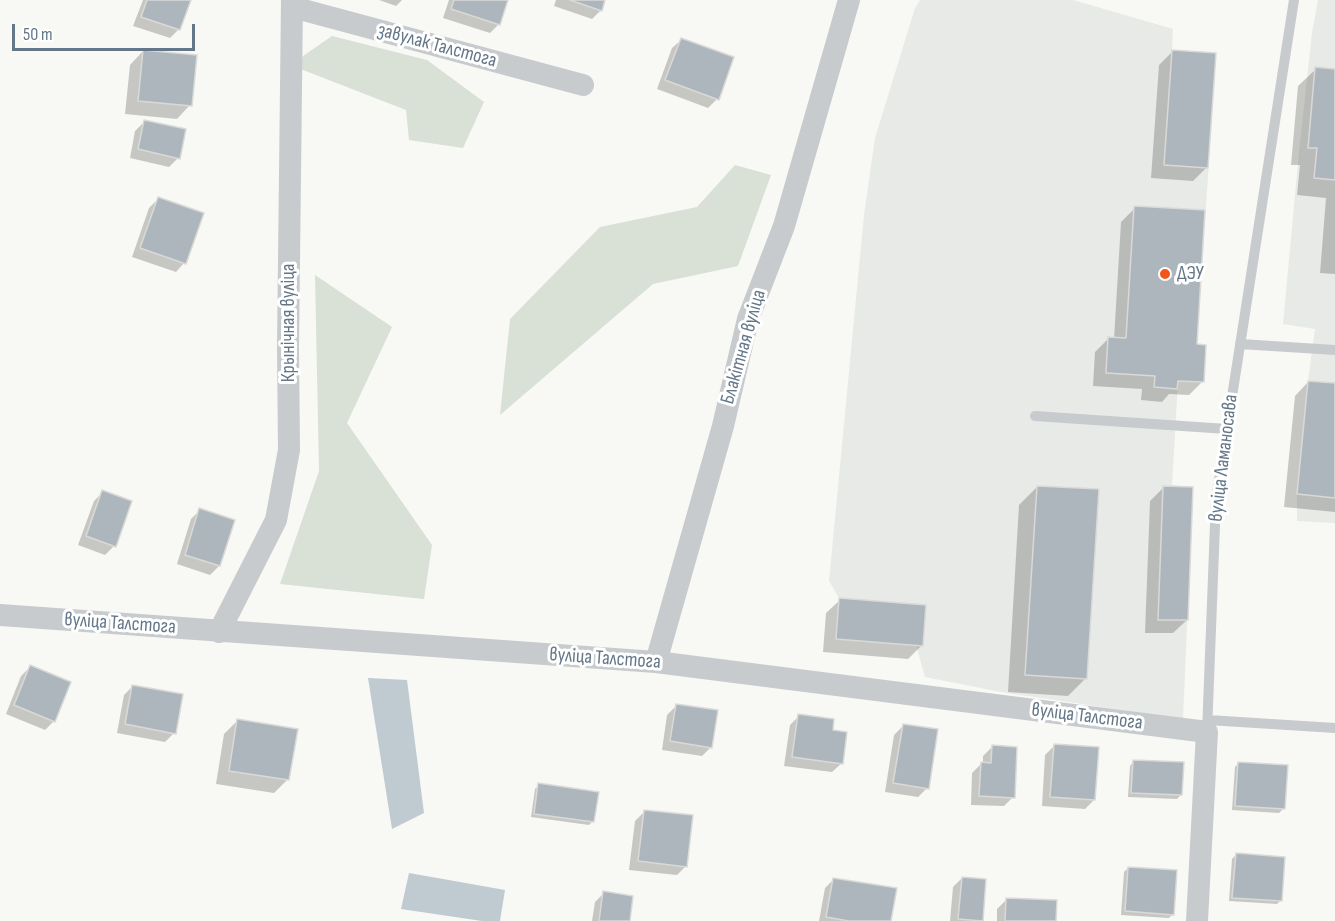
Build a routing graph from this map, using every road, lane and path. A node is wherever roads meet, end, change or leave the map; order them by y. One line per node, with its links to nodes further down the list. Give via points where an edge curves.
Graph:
1 (849, 0): 11 (street, Блакітная вуліца, via 784,226 748,319 723,426)
2 (1294, 0): 5 (lane, вуліца Ламаносава)
3 (292, 4): 4 (street, завулак Талстога); 10 (street, Крынічная вуліца, via 289,450 276,520)
4 (583, 85)
5 (1240, 344): 6 (lane); 8 (lane, вуліца Ламаносава)
6 (1335, 350)
7 (1035, 416): 8 (lane)
8 (1227, 429): 12 (lane, вуліца Ламаносава, via 1216,499)
9 (0, 615): 10 (street, вуліца Талстога)
10 (219, 632): 11 (street, вуліца Талстога)
11 (656, 662): 12 (street, вуліца Талстога)
12 (1207, 726): 13 (lane); 14 (street, вуліца Ламаносава)
13 (1335, 728)
14 (1197, 921)

